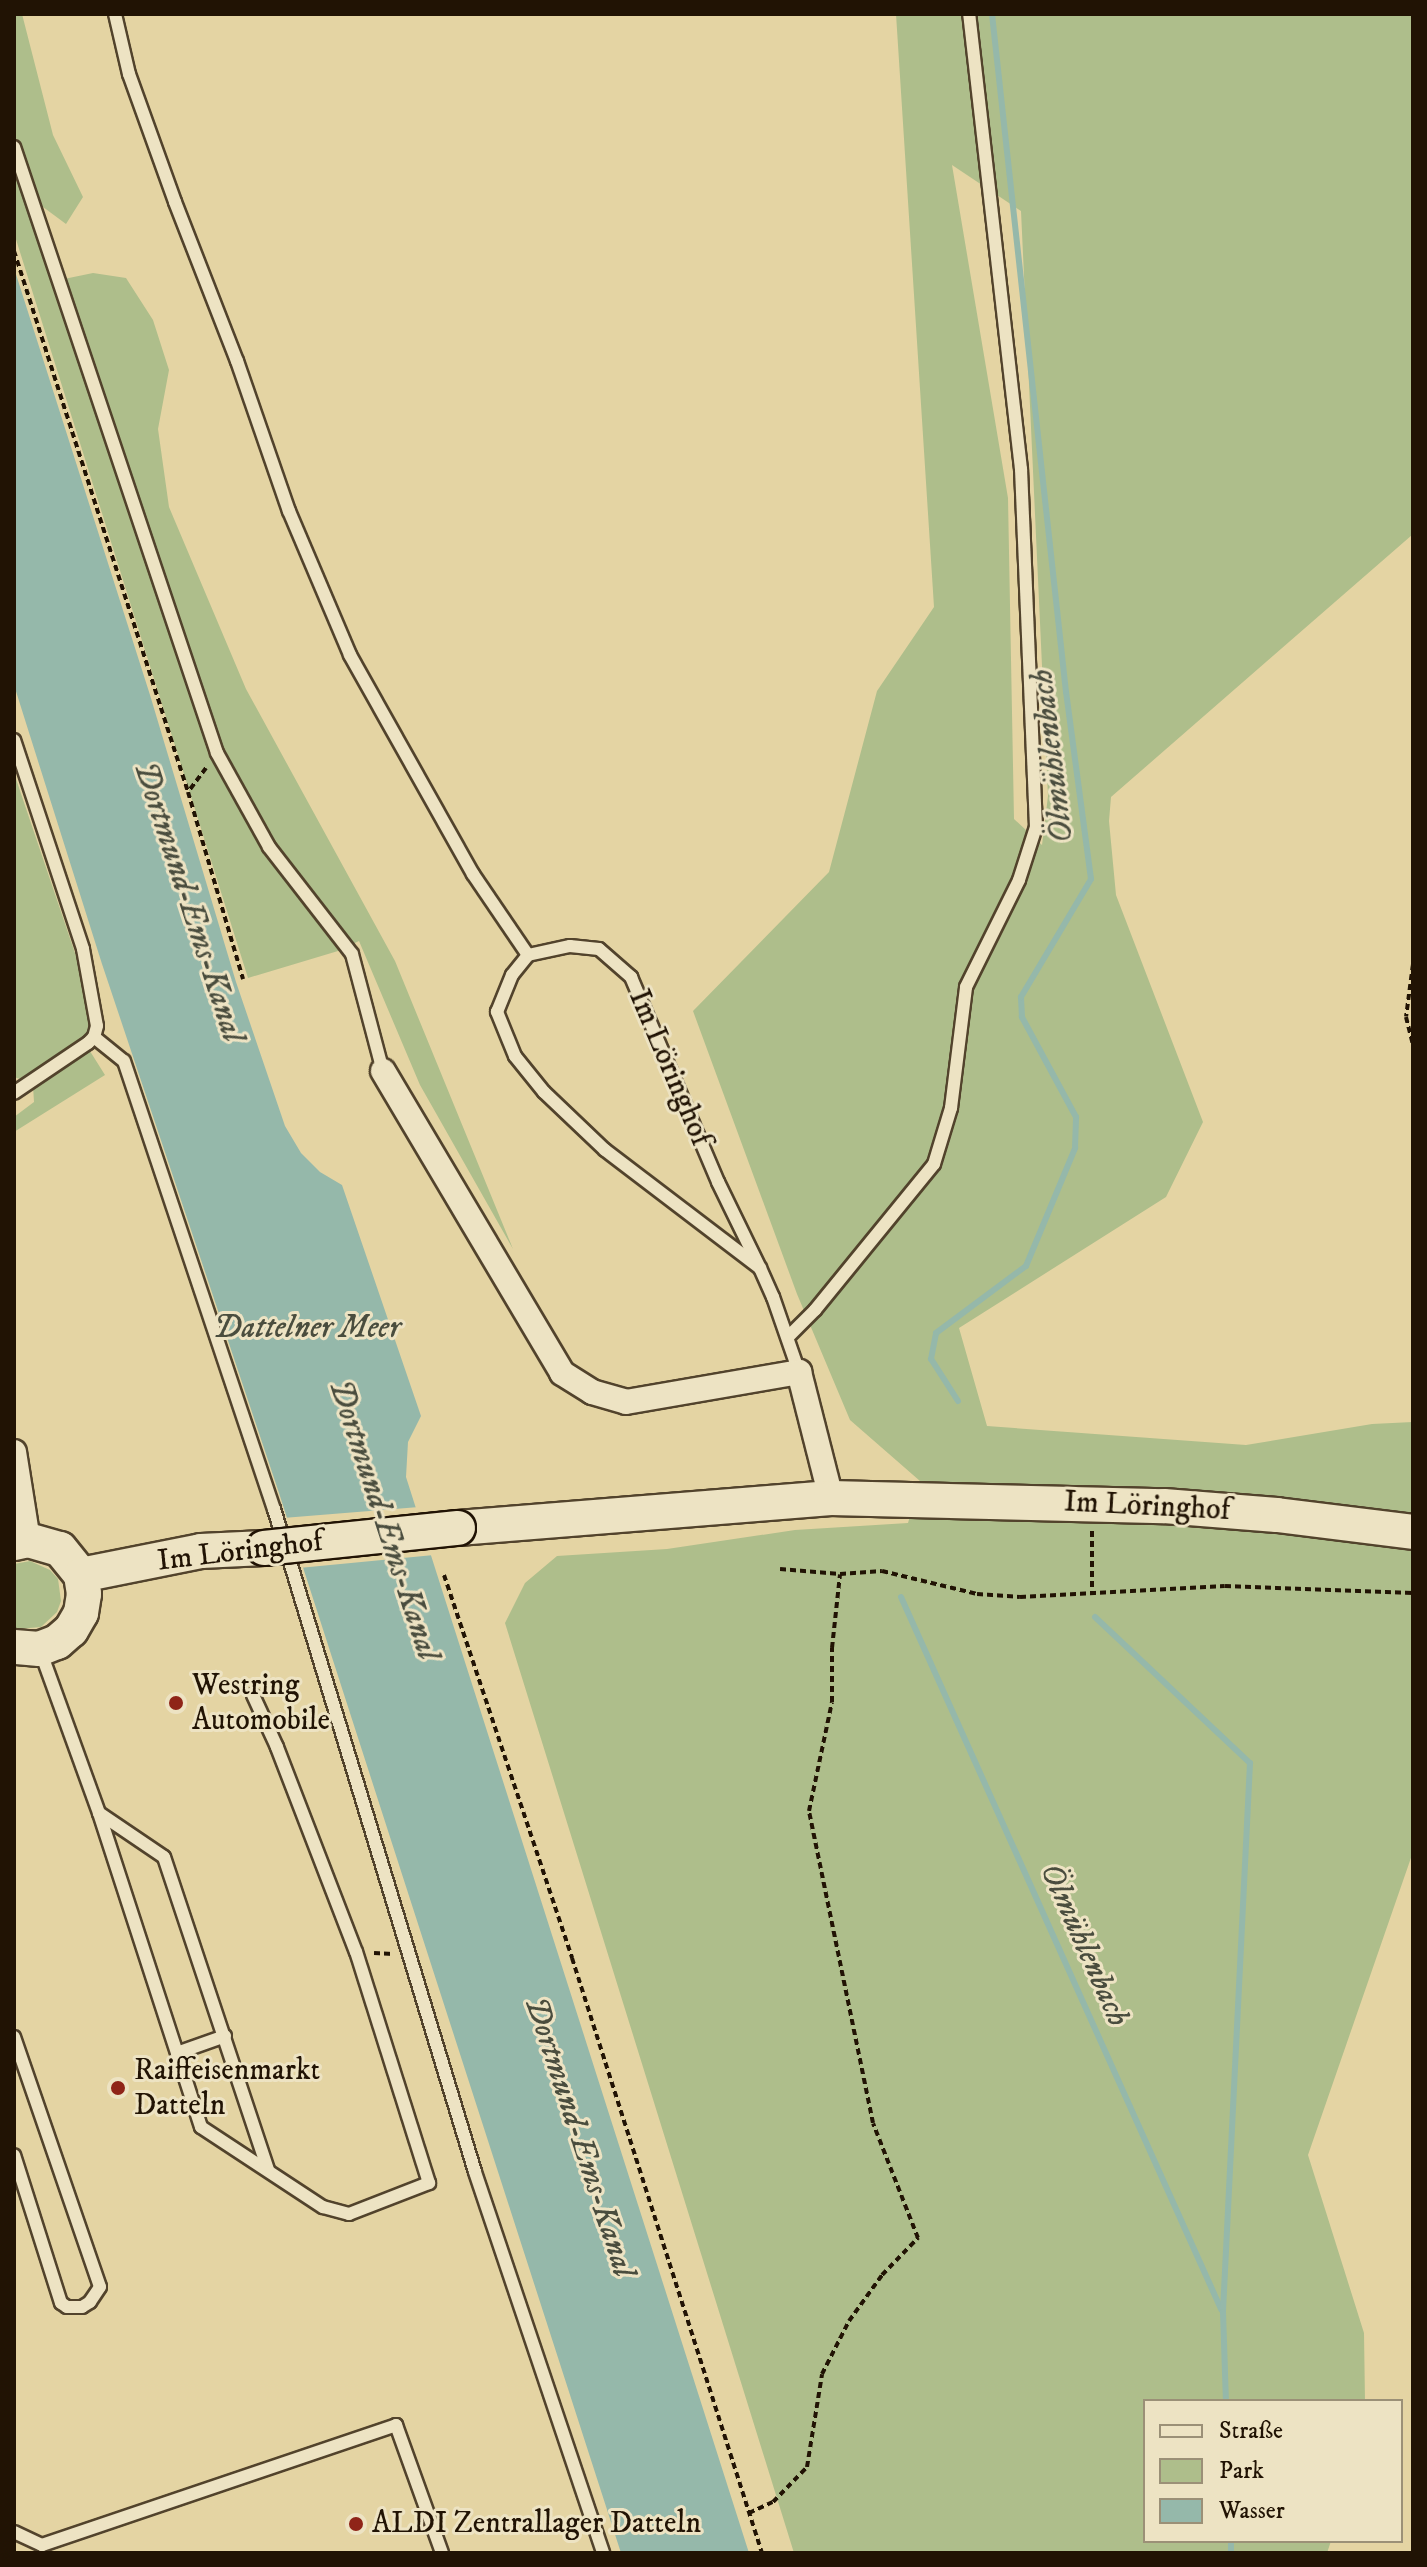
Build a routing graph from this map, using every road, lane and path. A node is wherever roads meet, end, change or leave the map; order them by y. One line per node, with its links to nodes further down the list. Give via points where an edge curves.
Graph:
1 (115, 14): 8 (lane, via 129,74 175,202 289,511 350,655 473,874)
2 (969, 14): 16 (lane, via 1021,469 1036,827 1019,880 966,987 951,1108 934,1164)
3 (14, 147): 6 (lane)
4 (14, 251): 7 (path)
5 (14, 740): 11 (lane, via 83,949 94,1002)
6 (217, 753): 7 (path); 13 (lane, via 269,847 352,954)
7 (188, 792): 10 (path)
8 (528, 955): 15 (lane, Im Löringhof, via 570,946 599,949 631,977); 15 (lane, via 512,975 497,1012 515,1056 605,1150)
9 (1413, 964): 12 (path, via 1406,1017)
10 (243, 979)
11 (94, 1037): 14 (lane); 33 (lane, via 124,1061 274,1509)
12 (1413, 1045)
13 (383, 1071): 17 (street, via 562,1373 592,1392 626,1402)
14 (14, 1093)
15 (760, 1268): 16 (lane, Im Löringhof)
16 (788, 1337): 17 (lane, Im Löringhof)
17 (799, 1372): 19 (street, Im Löringhof)
18 (14, 1452): 22 (street)
19 (831, 1498): 20 (street, Im Löringhof); 25 (street, Im Löringhof, bridge, via 201,1551)
20 (1092, 1504): 21 (street, Im Löringhof, via 1277,1515); 27 (path)
21 (1413, 1532)
22 (21, 1541): 25 (street, via 60,1549)
23 (780, 1569): 24 (path)
24 (840, 1574): 27 (path, via 882,1571 977,1594); 39 (path, via 832,1702 809,1811 873,2123 918,2238 857,2310 822,2374 807,2467 773,2502)
25 (81, 1575): 29 (street, via 81,1613 71,1630 57,1642)
26 (444, 1575): 39 (path)
27 (1092, 1593): 28 (path, via 1225,1586)
28 (1413, 1593)
29 (26, 1648): 31 (lane)
30 (253, 1695): 32 (lane)
31 (99, 1813): 34 (lane, via 164,1857); 36 (lane)
32 (356, 1952): 33 (path); 38 (lane, via 429,2183 349,2214 323,2207)
33 (411, 1954): 42 (lane, via 475,2172)
34 (225, 2036): 36 (lane); 38 (lane)
35 (14, 2037): 37 (lane, via 100,2287 82,2307 61,2303)
36 (177, 2053): 38 (lane, via 201,2127)
37 (14, 2155)
38 (268, 2170)
39 (749, 2513): 43 (path)
40 (14, 2532): 41 (lane, via 42,2545 396,2425)
41 (442, 2553)
42 (603, 2553)
43 (762, 2553)

